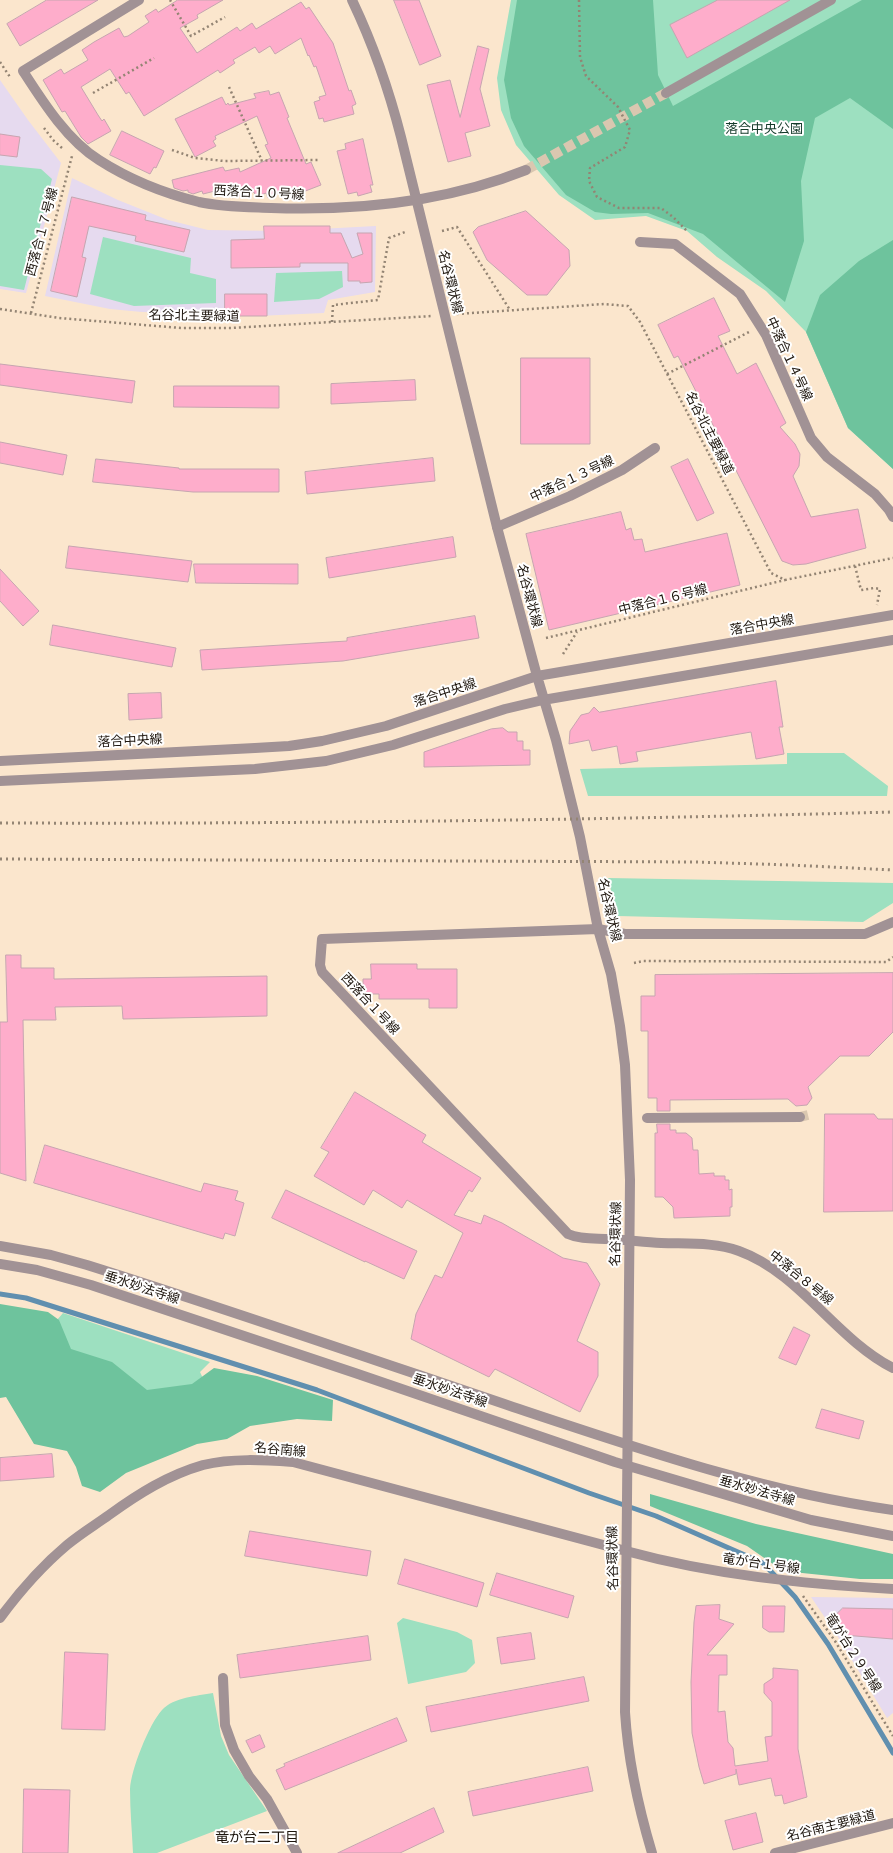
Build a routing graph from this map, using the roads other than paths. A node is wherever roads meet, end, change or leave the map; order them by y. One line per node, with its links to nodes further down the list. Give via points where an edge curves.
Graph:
1 (139, 0): 6 (street, 西落合１０号線, via 23,71 54,116 98,159 161,191 208,203 243,207 338,208)
2 (352, 0): 6 (street, 名谷環状線, via 372,44 390,95)
3 (832, 0): 4 (street)
4 (666, 93)
5 (526, 170): 6 (street, via 494,183)
6 (416, 199): 10 (street, 名谷環状線)
7 (640, 242): 9 (street, 中落合１４号線, via 675,244 740,294 766,335 811,438 827,457 875,494)
8 (655, 448): 10 (street, 中落合１３号線, via 622,470 570,496)
9 (893, 517)
10 (497, 526): 13 (street, 名谷環状線)
11 (893, 616): 13 (street, 落合中央線)
12 (893, 640): 14 (street)
13 (536, 676): 14 (street, 名谷環状線); 15 (street, 落合中央線, via 386,726 322,741 262,748)
14 (543, 700): 16 (street, via 504,709 393,745 326,761 255,769); 18 (street, 名谷環状線, via 580,837)
15 (0, 761)
16 (0, 781)
17 (893, 922): 18 (street, via 865,934 625,934)
18 (598, 929): 21 (street, 名谷環状線, via 611,974 624,1048); 21 (street, 西落合１号線, via 322,939 320,965 322,972 568,1234 578,1238)
19 (800, 1117): 20 (street)
20 (646, 1118)
21 (630, 1240): 24 (street, 中落合８号線, via 706,1244 740,1251 769,1266 872,1355); 27 (street, 名谷環状線)
22 (0, 1246): 25 (street, 垂水妙法寺線, via 51,1255 107,1271 661,1455 816,1496)
23 (0, 1264): 26 (street, 垂水妙法寺線, via 37,1270 91,1285 615,1462 811,1520)
24 (893, 1368)
25 (893, 1510)
26 (893, 1536)
27 (626, 1551): 28 (street, 竜が台１号線, via 726,1573 794,1582); 29 (street, 名谷南線, via 293,1462 235,1460 203,1465 169,1478 135,1496 63,1549 27,1584); 33 (street, 名谷環状線, via 627,1738 639,1810)
28 (893, 1589)
29 (0, 1618)
30 (223, 1678): 32 (street, via 224,1725 234,1750 249,1776 268,1799)
31 (893, 1823): 34 (street, 名谷南主要緑道)
32 (296, 1853)
33 (652, 1853)
34 (775, 1853)

